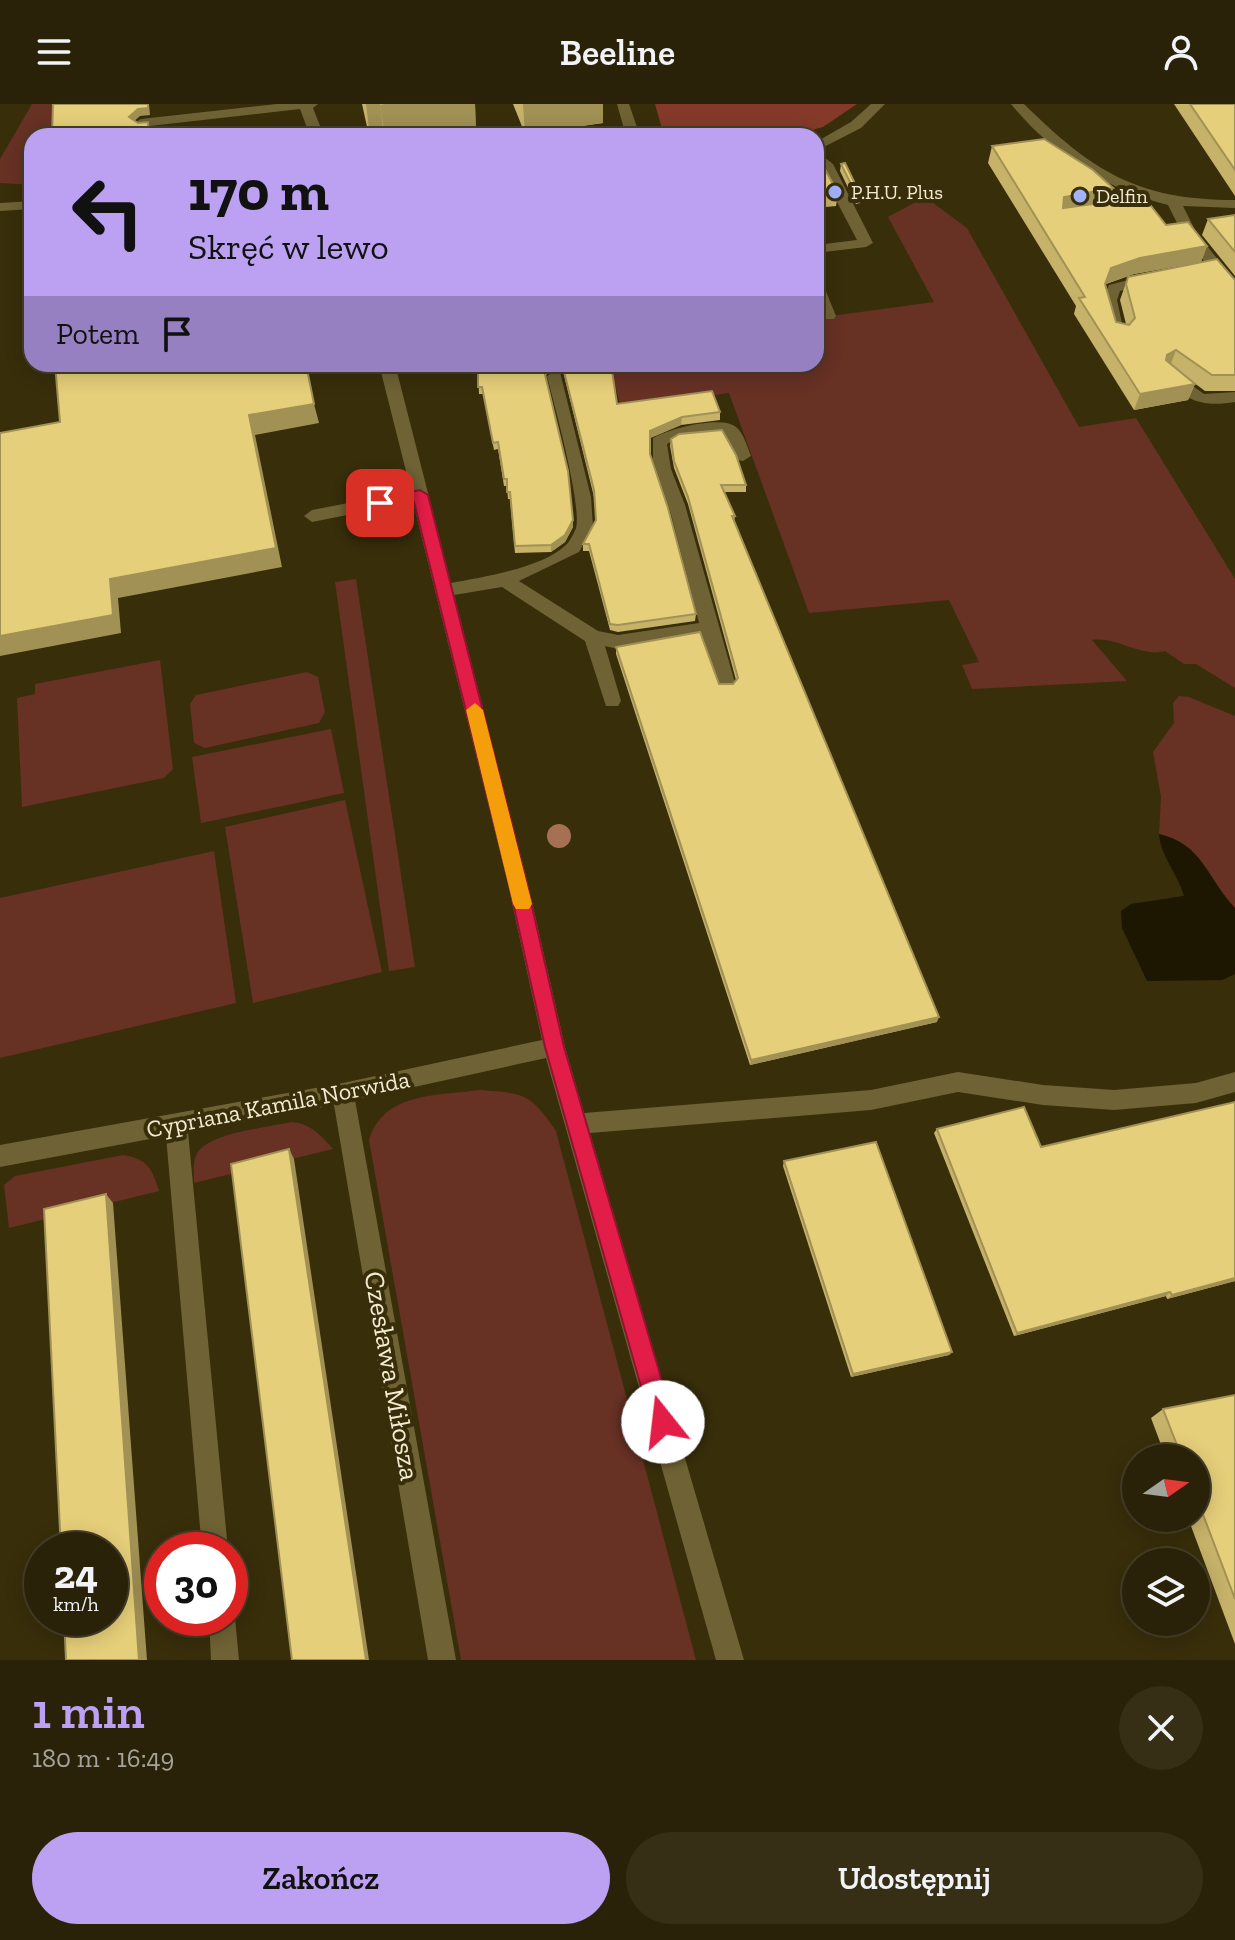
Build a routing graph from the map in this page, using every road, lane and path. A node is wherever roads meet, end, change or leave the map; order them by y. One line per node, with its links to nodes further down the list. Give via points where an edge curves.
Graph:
1 (623, 104): 7 (street)
2 (879, 104): 8 (street)
3 (1017, 104): 10 (street, via 1068,154)
4 (308, 105): 5 (street); 6 (street)
5 (141, 123)
6 (315, 128)
7 (630, 128)
8 (824, 143)
9 (824, 162): 16 (street, via 866,243)
10 (1145, 196): 11 (street); 15 (street, via 1141,206)
11 (1175, 204): 12 (street); 18 (street, via 1209,268)
12 (1235, 204)
13 (24, 206): 14 (street)
14 (0, 207)
15 (1129, 208)
16 (824, 248)
17 (1162, 276): 21 (street, via 1114,288 1110,300)
18 (1235, 291)
19 (824, 304): 20 (street)
20 (829, 316)
21 (1118, 335)
22 (389, 372): 27 (street)
23 (1170, 374): 25 (street, via 1193,398)
24 (555, 376): 29 (street, via 585,527 573,548)
25 (1235, 397)
26 (743, 456): 31 (street, via 726,428 674,433 659,442)
27 (420, 495): 28 (street); 30 (street)
28 (312, 516)
29 (505, 580): 30 (street); 32 (street)
30 (445, 590): 35 (street)
31 (707, 628): 32 (street, via 618,642); 33 (street)
32 (593, 637): 34 (street)
33 (726, 683)
34 (612, 701)
35 (554, 1047): 37 (street, Cypriana Kamila Norwida); 38 (street)
36 (1235, 1082): 38 (street, via 1196,1093 1114,1100 958,1082 871,1100)
37 (343, 1093): 39 (street, Cypriana Kamila Norwida); 44 (street, Czesława Miłosza)
38 (579, 1124): 45 (street)
39 (176, 1125): 40 (street, Cypriana Kamila Norwida); 41 (street)
40 (0, 1156)
41 (213, 1532)
42 (223, 1636): 43 (street)
43 (225, 1660)
44 (442, 1660)
45 (730, 1660)

